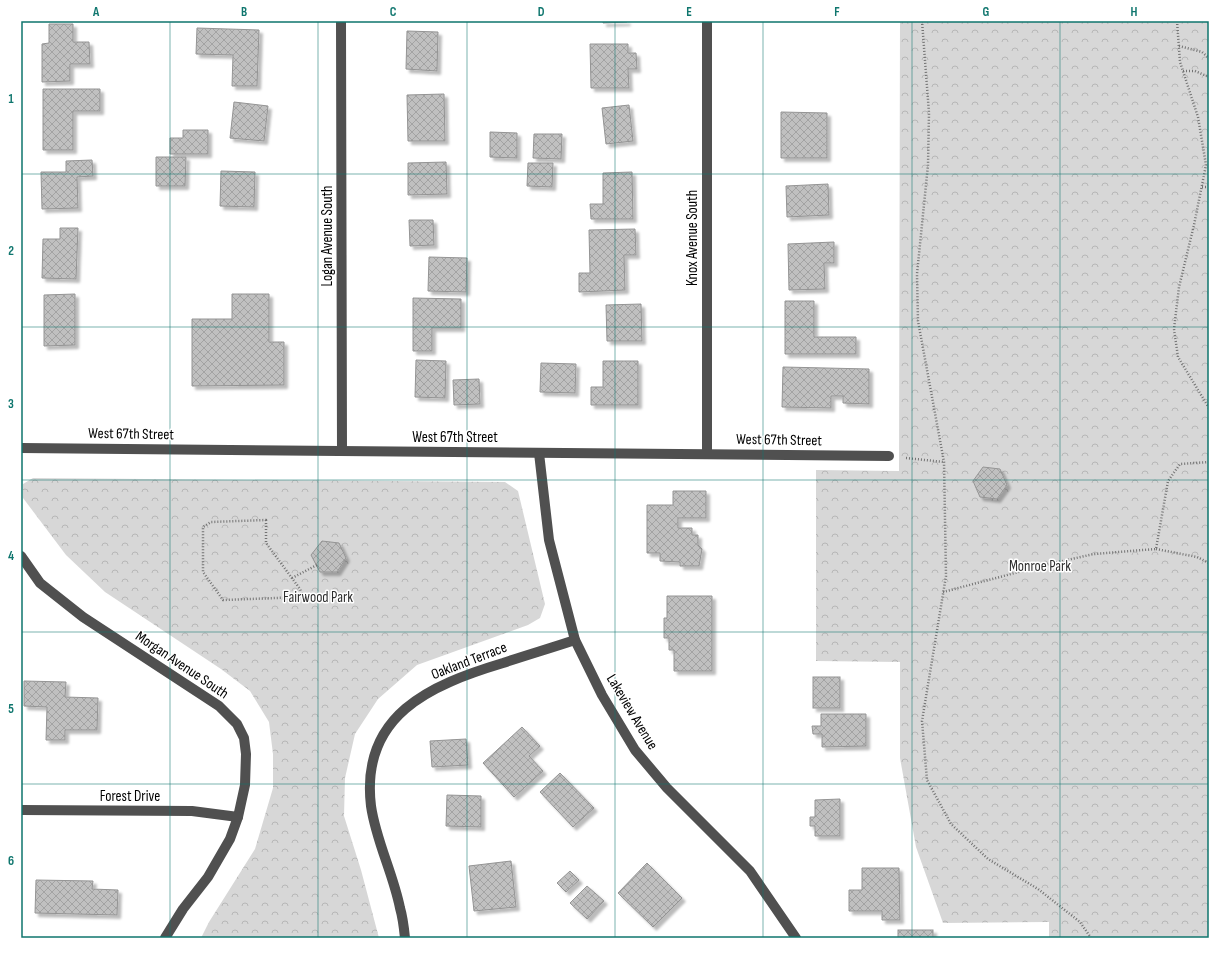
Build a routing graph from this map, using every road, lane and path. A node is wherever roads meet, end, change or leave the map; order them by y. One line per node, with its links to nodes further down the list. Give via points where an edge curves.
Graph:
1 (341, 21): 13 (street, Logan Avenue South)
2 (706, 21): 15 (street, Knox Avenue South)
3 (922, 21): 17 (path, via 929,113 928,165 917,274 918,321)
4 (1177, 21): 5 (path)
5 (1179, 46): 6 (path, via 1202,52); 7 (path)
6 (1209, 58)
7 (1183, 71): 8 (path, via 1195,71); 9 (path, via 1198,116 1206,165)
8 (1209, 77)
9 (1202, 187): 10 (path); 11 (path, via 1179,287 1174,329 1178,357)
10 (1209, 187)
11 (1209, 408)
12 (21, 448): 13 (street, West 67th Street)
13 (342, 451): 14 (street, West 67th Street)
14 (539, 453): 15 (street, West 67th Street); 25 (street, Lakeview Avenue, via 550,540)
15 (707, 454): 16 (street, West 67th Street)
16 (889, 456): 17 (path)
17 (944, 462): 24 (path, via 946,576)
18 (1209, 462): 19 (path, via 1180,464 1168,481)
19 (1156, 549): 21 (path, via 1197,557); 24 (path, via 1094,554)
20 (21, 556): 27 (street, Morgan Avenue South, via 40,583 52,593 83,617 219,706 237,724 244,738 246,754 245,785)
21 (1209, 563)
22 (317, 565): 23 (path)
23 (292, 578): 23 (path, via 266,543 266,520 211,522 203,527 203,572 223,600 303,597)
24 (943, 592): 31 (path, via 922,721 927,780 950,824 988,859 1038,889 1080,922)
25 (575, 640): 29 (street, Oakland Terrace, via 476,671 444,684 414,701 394,720 378,745 371,771 371,805 400,908); 30 (street, Lakeview Avenue, via 602,694 635,750 667,788 750,871)
26 (21, 810): 27 (street, Forest Drive, via 192,811)
27 (238, 817): 28 (street, Morgan Avenue South, via 230,839 208,877)
28 (165, 938)
29 (405, 938)
30 (796, 938)
31 (1091, 938)

